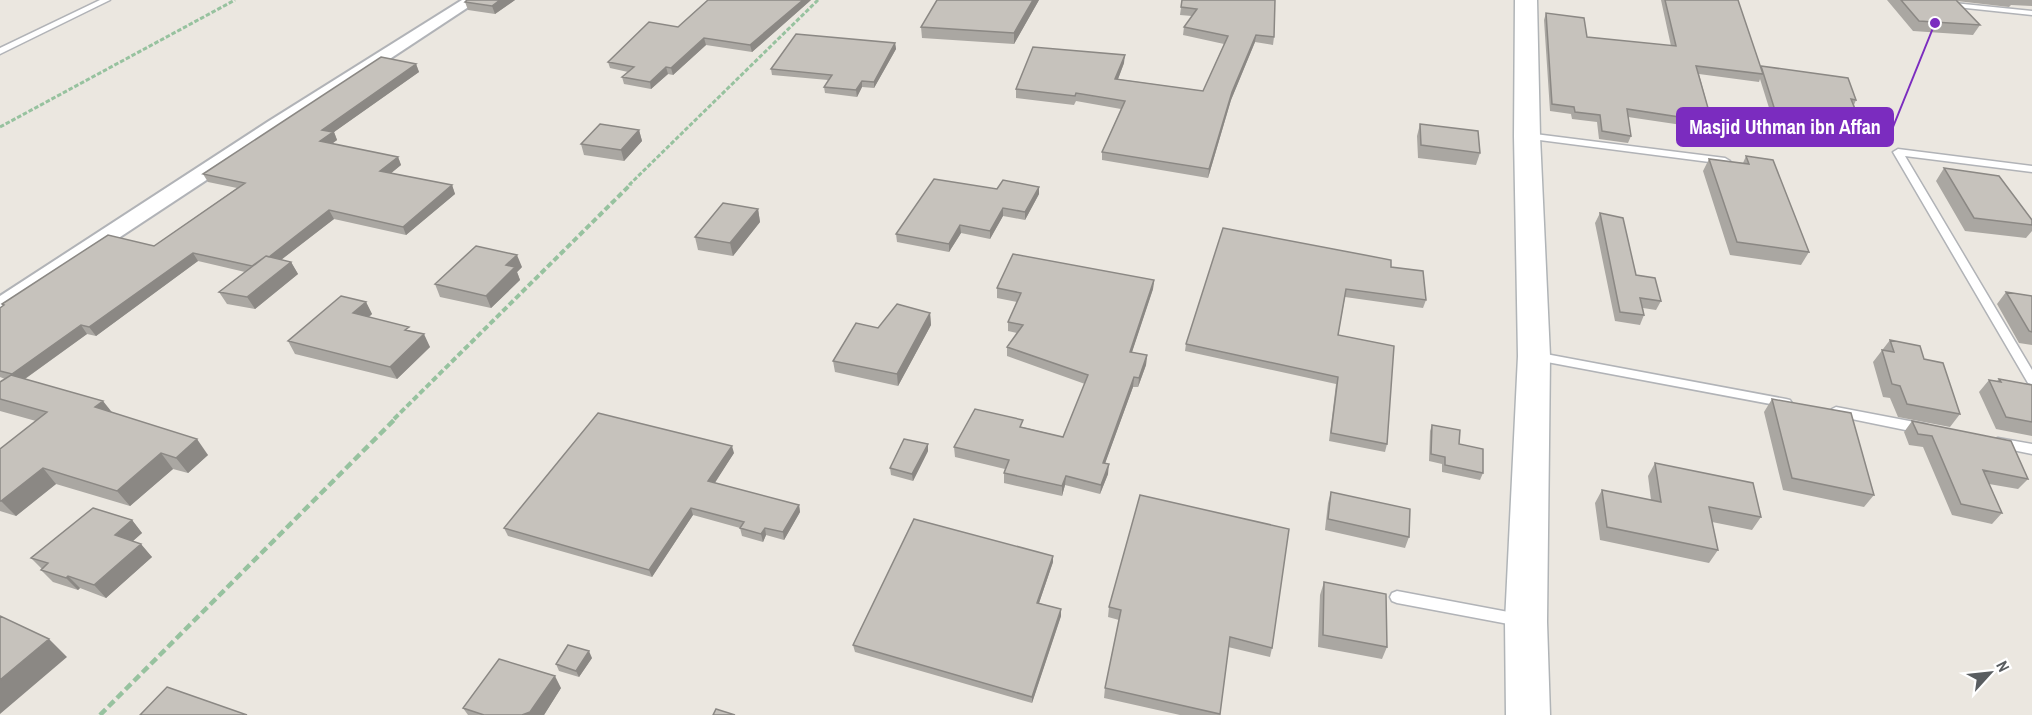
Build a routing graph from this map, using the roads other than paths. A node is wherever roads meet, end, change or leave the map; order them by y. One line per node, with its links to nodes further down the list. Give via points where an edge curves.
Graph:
1 (106, 0): 7 (lane)
2 (472, 0): 11 (street)
3 (1526, 0): 8 (main road)
4 (1935, 3): 5 (lane)
5 (1967, 3): 6 (lane)
6 (2032, 13)
7 (0, 51)
8 (1527, 136): 9 (lane); 12 (main road)
9 (1741, 163)
10 (2032, 169): 13 (lane, via 1898,152)
11 (0, 306)
12 (1534, 356): 14 (lane); 20 (main road)
13 (2032, 380)
14 (1800, 406)
15 (1824, 410): 16 (lane)
16 (1939, 432)
17 (1986, 440): 18 (lane)
18 (2032, 449)
19 (1397, 597): 20 (lane)
20 (1526, 622): 21 (main road)
21 (1528, 715)

